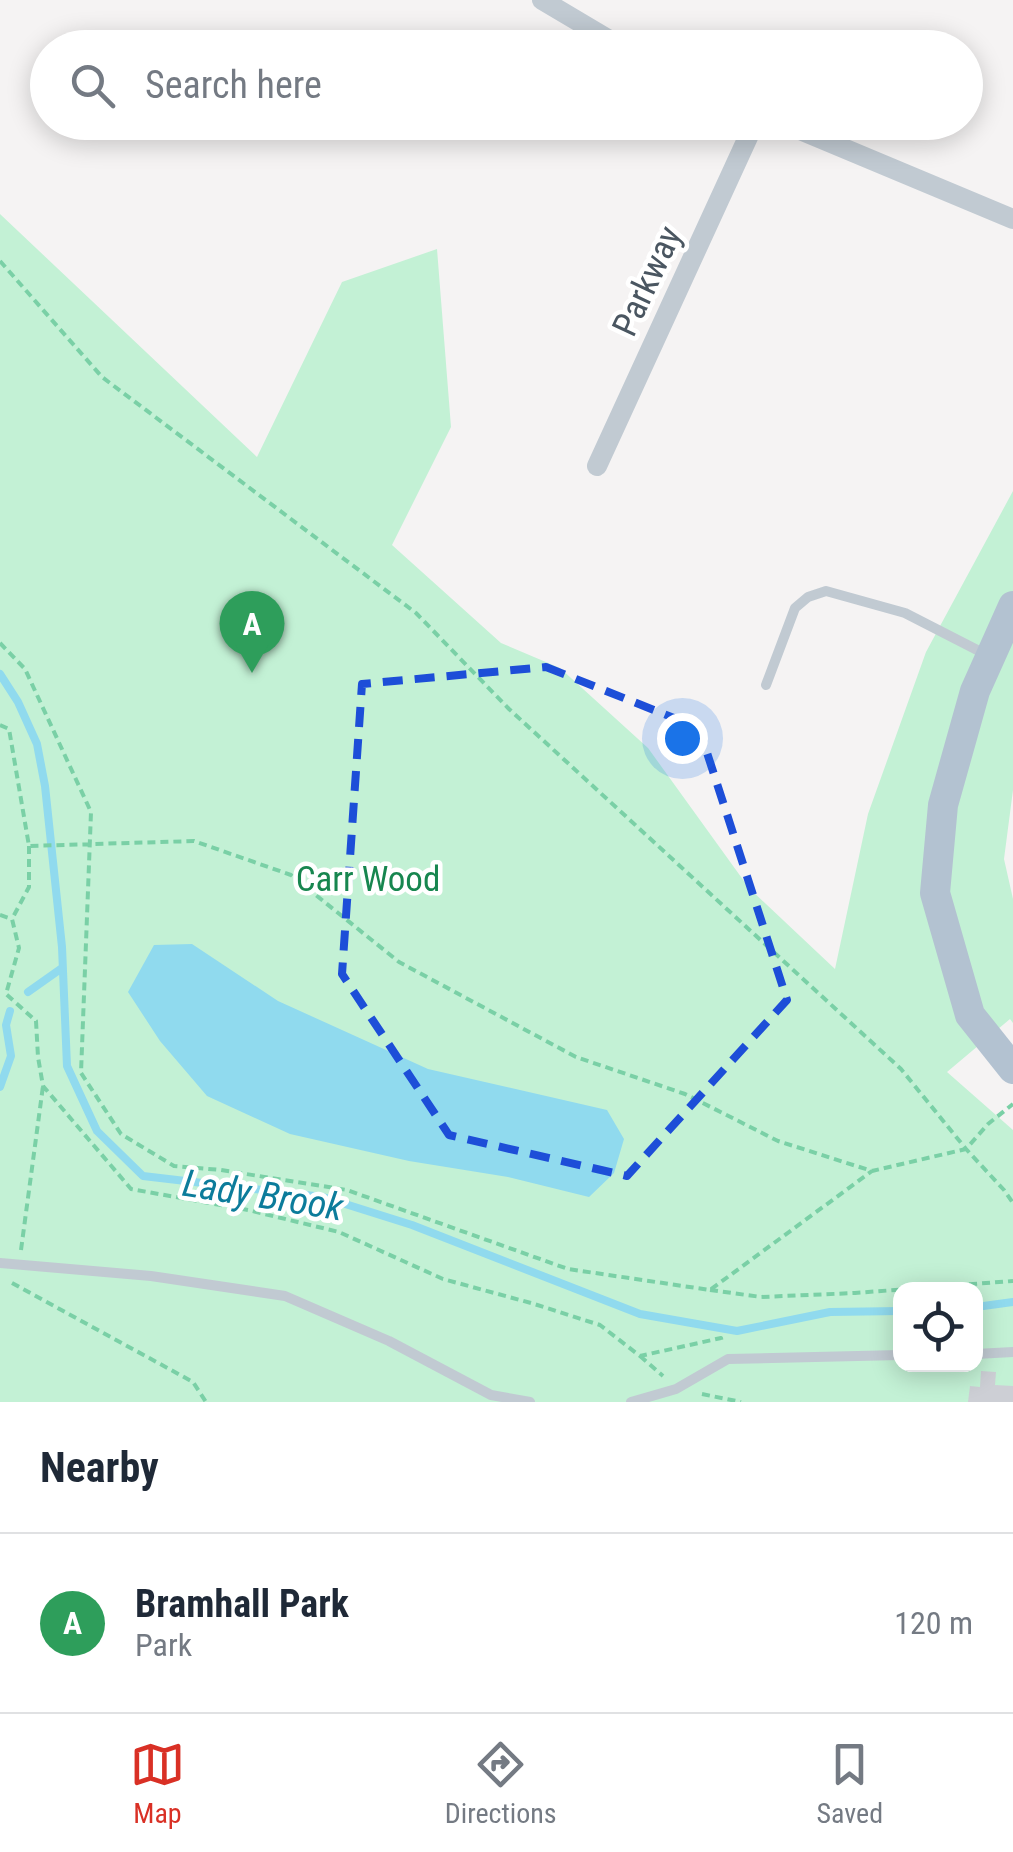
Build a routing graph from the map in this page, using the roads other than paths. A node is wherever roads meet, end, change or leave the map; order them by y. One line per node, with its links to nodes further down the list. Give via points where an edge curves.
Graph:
1 (542, 0): 2 (street)
2 (593, 30)
3 (747, 140): 6 (street, Parkway)
4 (824, 140): 5 (street)
5 (1013, 219)
6 (597, 466)
7 (1013, 606): 8 (main road)
8 (990, 657): 9 (lane, via 905,612 826,590 795,608); 10 (main road, via 943,806 934,893 970,1016)
9 (766, 685)
10 (1013, 1069)
11 (0, 1263): 15 (lane, via 285,1296 390,1340 491,1394)
12 (1013, 1352): 13 (lane)
13 (983, 1354)
14 (893, 1356): 16 (lane, via 728,1359 676,1389)
15 (530, 1402)
16 (631, 1402)

